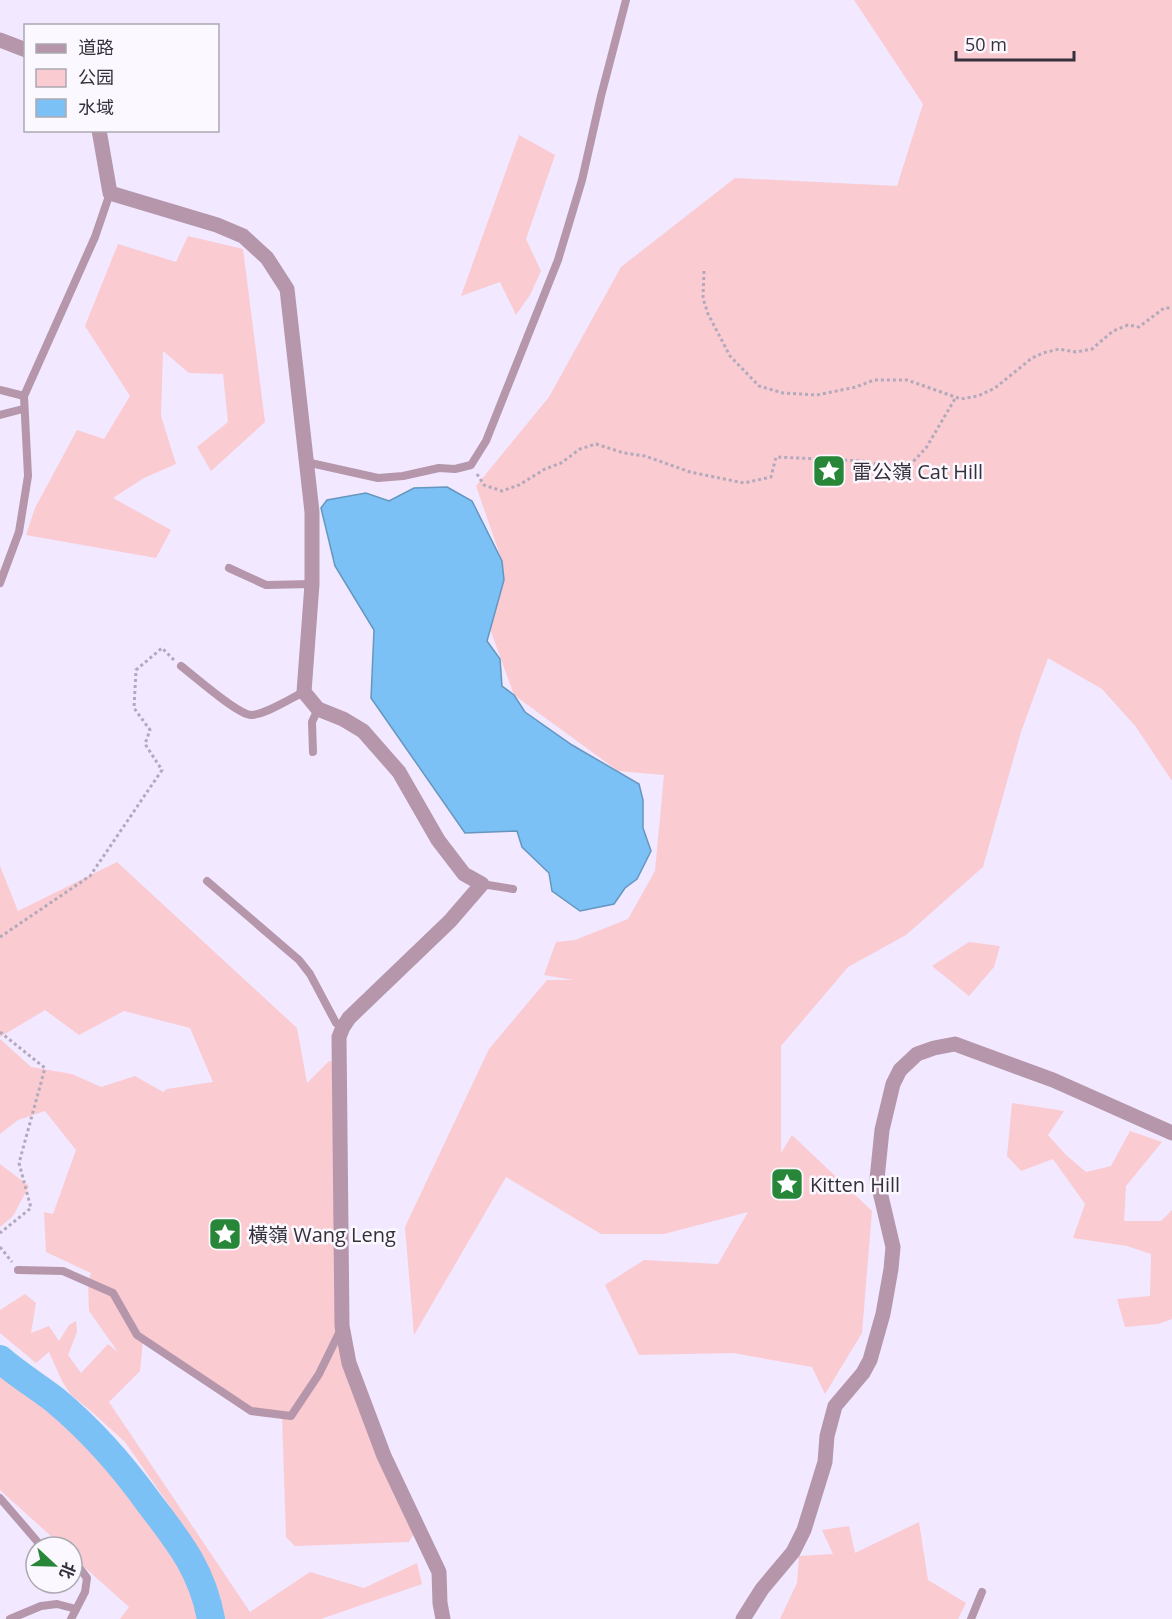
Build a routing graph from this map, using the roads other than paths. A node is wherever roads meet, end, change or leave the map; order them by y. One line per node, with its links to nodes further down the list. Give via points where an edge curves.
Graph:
1 (626, 0): 10 (lane, via 558,260 486,441 471,465 378,478)
2 (0, 40): 3 (street)
3 (24, 49)
4 (99, 132): 5 (street)
5 (110, 193): 7 (lane, via 95,237); 10 (street, via 217,225 243,236 267,258 287,289)
6 (0, 390): 7 (lane)
7 (24, 396): 8 (lane)
8 (23, 409): 9 (lane); 12 (lane, via 28,476 19,532)
9 (0, 415)
10 (306, 462): 13 (street, via 312,512)
11 (229, 567): 13 (lane, via 266,585)
12 (0, 583)
13 (312, 584): 15 (street)
14 (181, 666): 15 (lane, via 249,715)
15 (304, 692): 16 (street)
16 (318, 709): 17 (lane, via 312,722); 19 (street, via 363,731 399,772 438,840 464,874)
17 (313, 752)
18 (207, 881): 21 (lane, via 299,960 336,1023)
19 (482, 884): 20 (lane); 21 (street)
20 (513, 889)
21 (343, 1027): 24 (street, via 339,1037)
22 (1172, 1133): 35 (street, via 1053,1080 955,1044 917,1054 900,1070 892,1084 882,1130 877,1179 893,1247 884,1314 870,1360 835,1406 825,1462 804,1530 793,1552)
23 (18, 1270): 24 (lane, via 63,1270 113,1293 137,1335 251,1411 291,1416 319,1374)
24 (342, 1326): 34 (street, via 349,1363 384,1456 439,1572)
25 (0, 1498): 26 (lane)
26 (32, 1535)
27 (84, 1574): 29 (lane)
28 (982, 1592): 36 (lane)
29 (84, 1594)
30 (83, 1595): 31 (lane)
31 (76, 1609): 32 (lane, via 57,1604 41,1606); 33 (lane)
32 (10, 1619)
33 (71, 1619)
34 (443, 1619)
35 (742, 1619)
36 (971, 1619)

